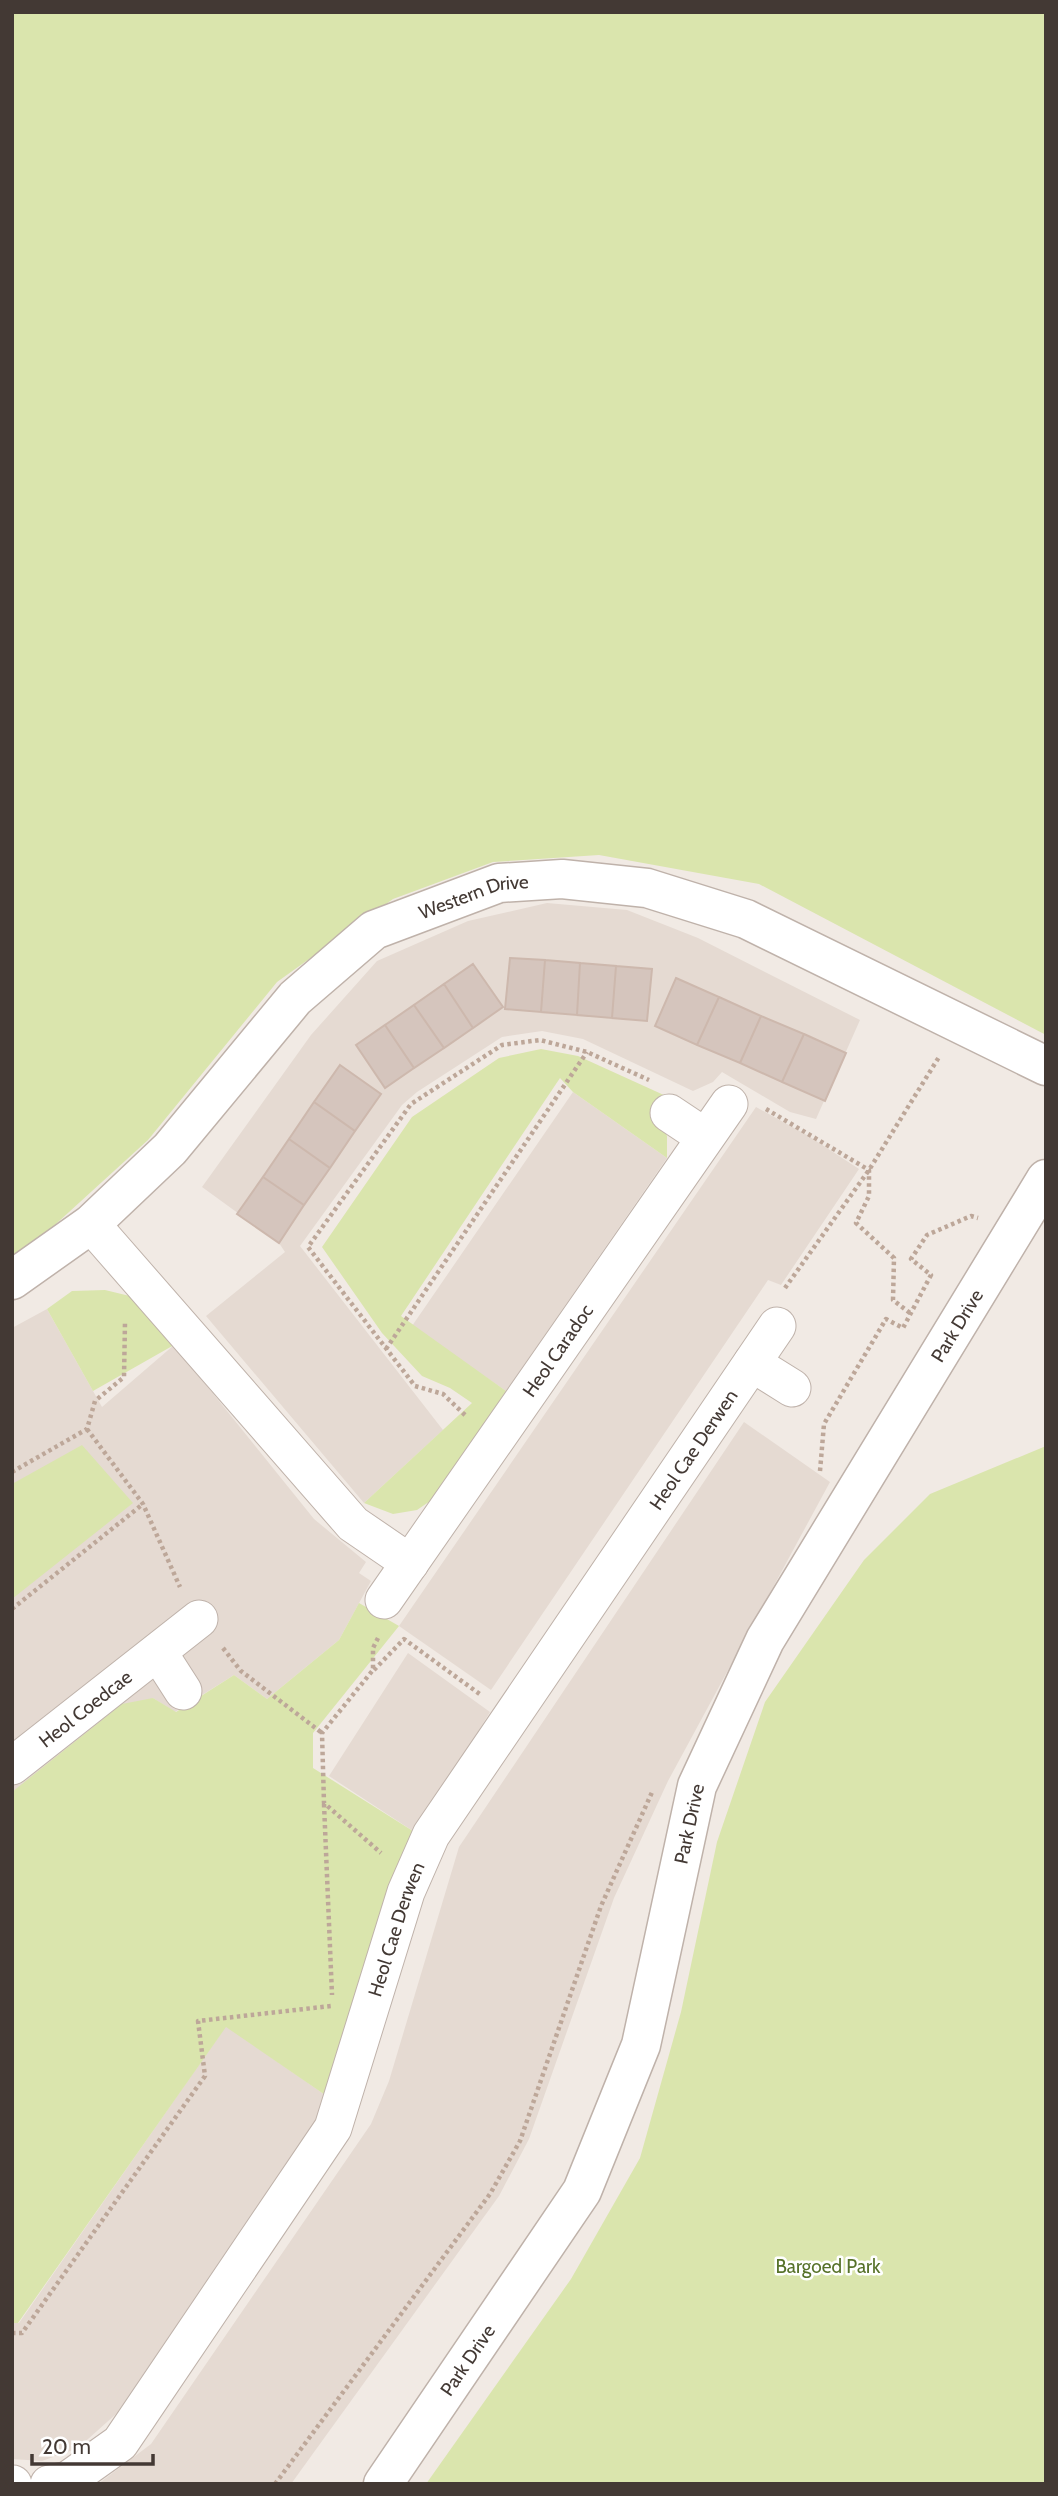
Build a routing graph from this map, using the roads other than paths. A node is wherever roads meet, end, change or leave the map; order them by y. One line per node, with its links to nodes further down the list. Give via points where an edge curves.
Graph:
1 (1046, 1066): 6 (street, Western Drive, via 746,919 647,888 562,879 499,883 374,930 295,998 170,1149)
2 (663, 1098): 4 (street)
3 (729, 1104): 4 (street, Heol Caradoc)
4 (705, 1137): 11 (street, Heol Caradoc)
5 (1046, 1179): 18 (street, Park Drive, via 765,1640 697,1786 641,2045 582,2191)
6 (91, 1224): 7 (street, Western Drive); 11 (street, via 353,1524)
7 (12, 1280)
8 (777, 1326): 9 (street, Heol Cae Derwen)
9 (752, 1363): 10 (street); 17 (street, Heol Cae Derwen, via 431,1835 412,1880 333,2128 120,2443 68,2480)
10 (792, 1388)
11 (410, 1563): 12 (street, Heol Caradoc)
12 (384, 1600)
13 (199, 1619): 14 (street, Heol Coedcae)
14 (158, 1652): 15 (street); 16 (street, Heol Coedcae)
15 (183, 1691)
16 (12, 1766)
17 (48, 2484)
18 (383, 2484)

